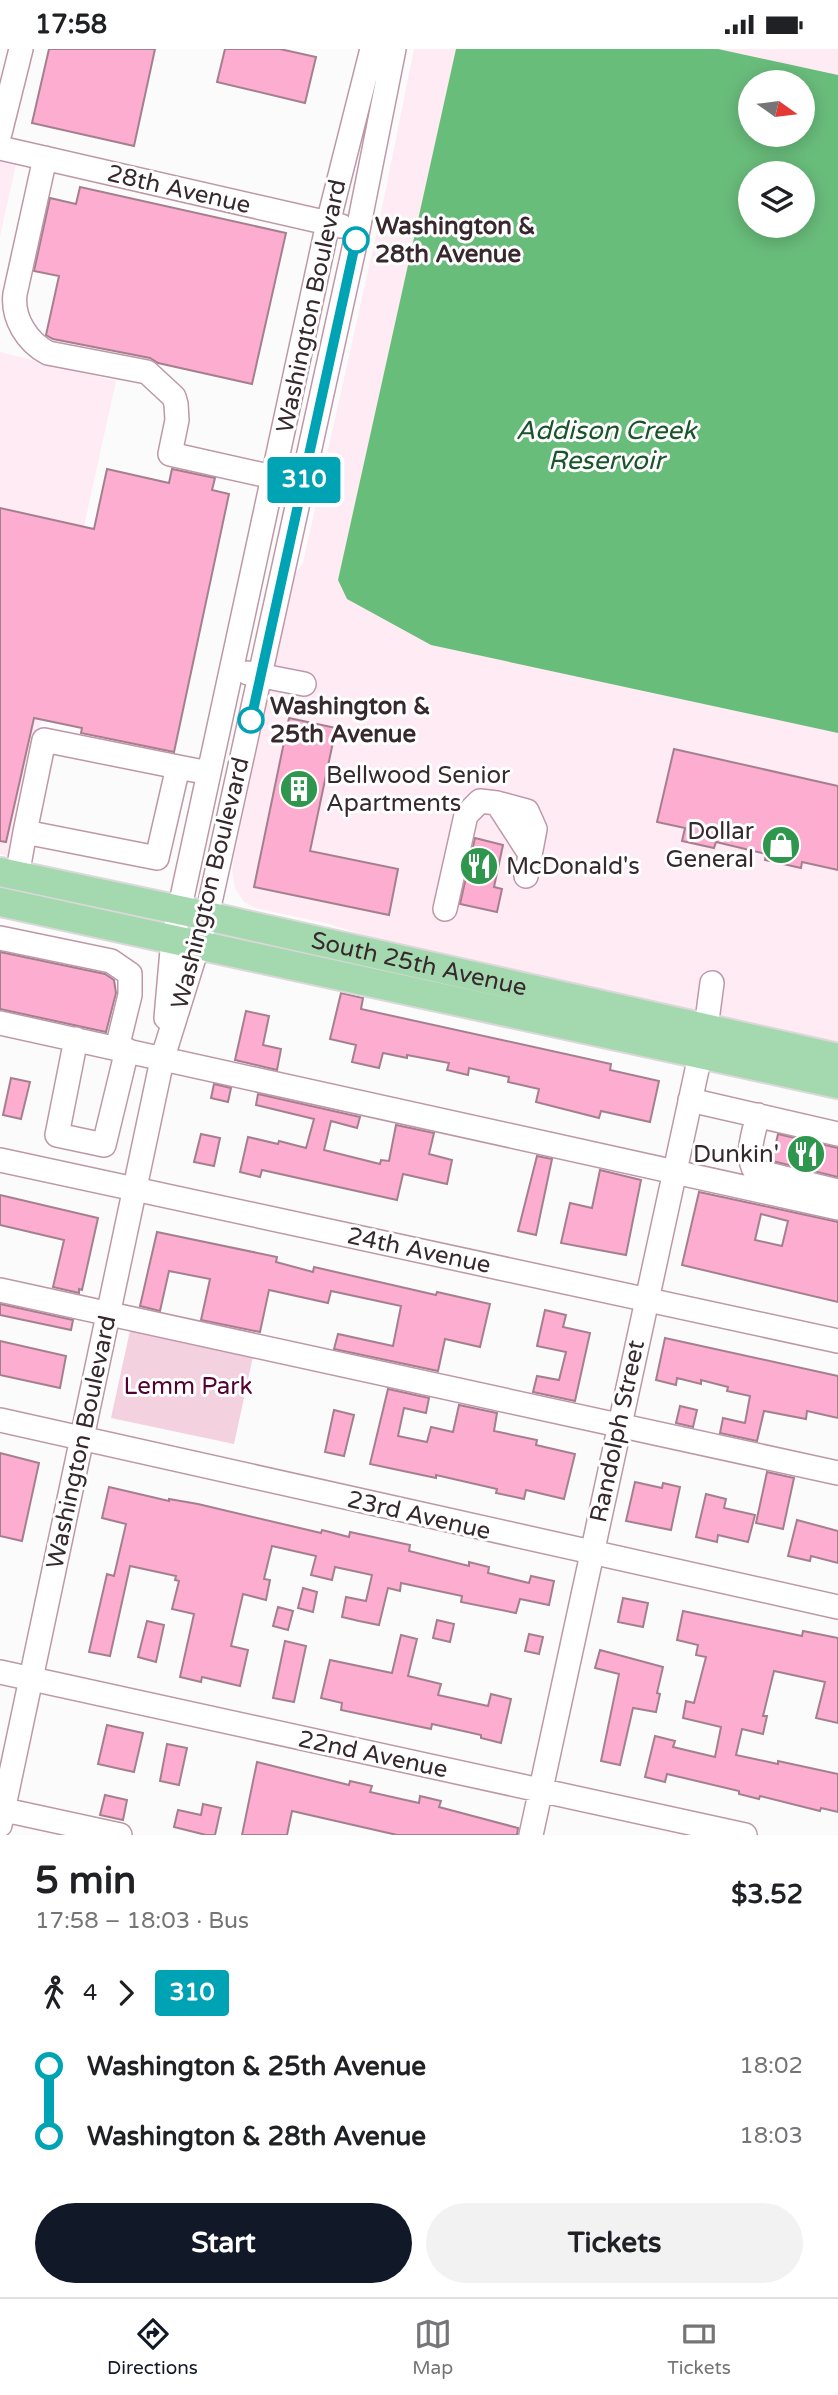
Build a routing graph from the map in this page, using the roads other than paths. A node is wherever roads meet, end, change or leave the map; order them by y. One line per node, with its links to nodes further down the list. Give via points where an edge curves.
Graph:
1 (21, 49): 4 (street)
2 (372, 49): 8 (street, Washington Boulevard)
3 (394, 49): 9 (street, Washington Boulevard)
4 (5, 95): 5 (street)
5 (0, 133)
6 (0, 148): 7 (street, 28th Avenue)
7 (45, 158): 8 (street, 28th Avenue); 10 (street, via 15,294 14,306 23,329 48,353 147,372 176,404 170,454)
8 (328, 223): 9 (street, 28th Avenue); 10 (street, Washington Boulevard)
9 (358, 230): 12 (street, Washington Boulevard)
10 (273, 477): 11 (street, Washington Boulevard)
11 (231, 670): 12 (street); 15 (street, Washington Boulevard)
12 (261, 676): 13 (street); 26 (street, Washington Boulevard)
13 (304, 684)
14 (178, 767): 15 (street); 16 (street); 18 (street, via 44,740)
15 (209, 773): 17 (street, Washington Boulevard)
16 (173, 791): 17 (street); 19 (street)
17 (204, 797): 20 (street, Washington Boulevard)
18 (24, 832): 19 (street, via 158,858); 22 (street)
19 (160, 845): 20 (street)
20 (192, 850): 25 (street, Washington Boulevard)
21 (528, 865): 24 (street, via 497,803 480,801 466,815)
22 (8, 874): 25 (main road, South 25th Avenue)
23 (0, 902): 28 (main road, South 25th Avenue)
24 (446, 909)
25 (179, 911): 26 (main road, South 25th Avenue); 28 (street, Washington Boulevard)
26 (207, 916): 28 (street, Washington Boulevard); 30 (main road, South 25th Avenue)
27 (0, 938): 35 (street, via 111,961 130,974)
28 (187, 941): 31 (main road, South 25th Avenue); 38 (street, Washington Boulevard)
29 (712, 983): 33 (street, Randolph Street)
30 (552, 994): 31 (main road); 33 (main road, South 25th Avenue)
31 (547, 1022): 36 (main road, South 25th Avenue)
32 (0, 1023): 34 (street)
33 (706, 1028): 36 (street, Randolph Street); 37 (main road, South 25th Avenue)
34 (76, 1039): 35 (street); 35 (street, via 57,1135 104,1145)
35 (122, 1049): 38 (street)
36 (700, 1056): 39 (main road, South 25th Avenue); 40 (street, Randolph Street)
37 (838, 1058)
38 (162, 1059): 44 (street); 45 (street, Washington Boulevard)
39 (838, 1084)
40 (690, 1100): 41 (street); 44 (street, Randolph Street)
41 (758, 1115): 42 (street); 46 (street, via 750,1157 755,1171)
42 (838, 1134)
43 (0, 1160): 45 (street, 24th Avenue)
44 (674, 1172): 47 (street); 49 (street, Randolph Street)
45 (134, 1189): 49 (street, 24th Avenue); 50 (street, Washington Boulevard)
46 (838, 1191)
47 (838, 1207)
48 (0, 1290): 50 (street)
49 (646, 1299): 51 (street, 24th Avenue); 53 (street, Randolph Street)
50 (109, 1314): 53 (street); 54 (street, Washington Boulevard)
51 (838, 1341)
52 (0, 1420): 54 (street, 23rd Avenue)
53 (619, 1424): 55 (street); 56 (street, Randolph Street)
54 (83, 1439): 56 (street, 23rd Avenue); 59 (street, Washington Boulevard)
55 (838, 1473)
56 (590, 1553): 57 (street, 23rd Avenue); 60 (street, Randolph Street)
57 (838, 1607)
58 (0, 1672): 59 (street, 22nd Avenue)
59 (30, 1679): 60 (street, 22nd Avenue); 61 (street, Washington Boulevard)
60 (540, 1790): 63 (street, Randolph Street); 64 (street, 22nd Avenue)
61 (1, 1815): 62 (street)
62 (120, 1835)
63 (531, 1835)
64 (745, 1835)

